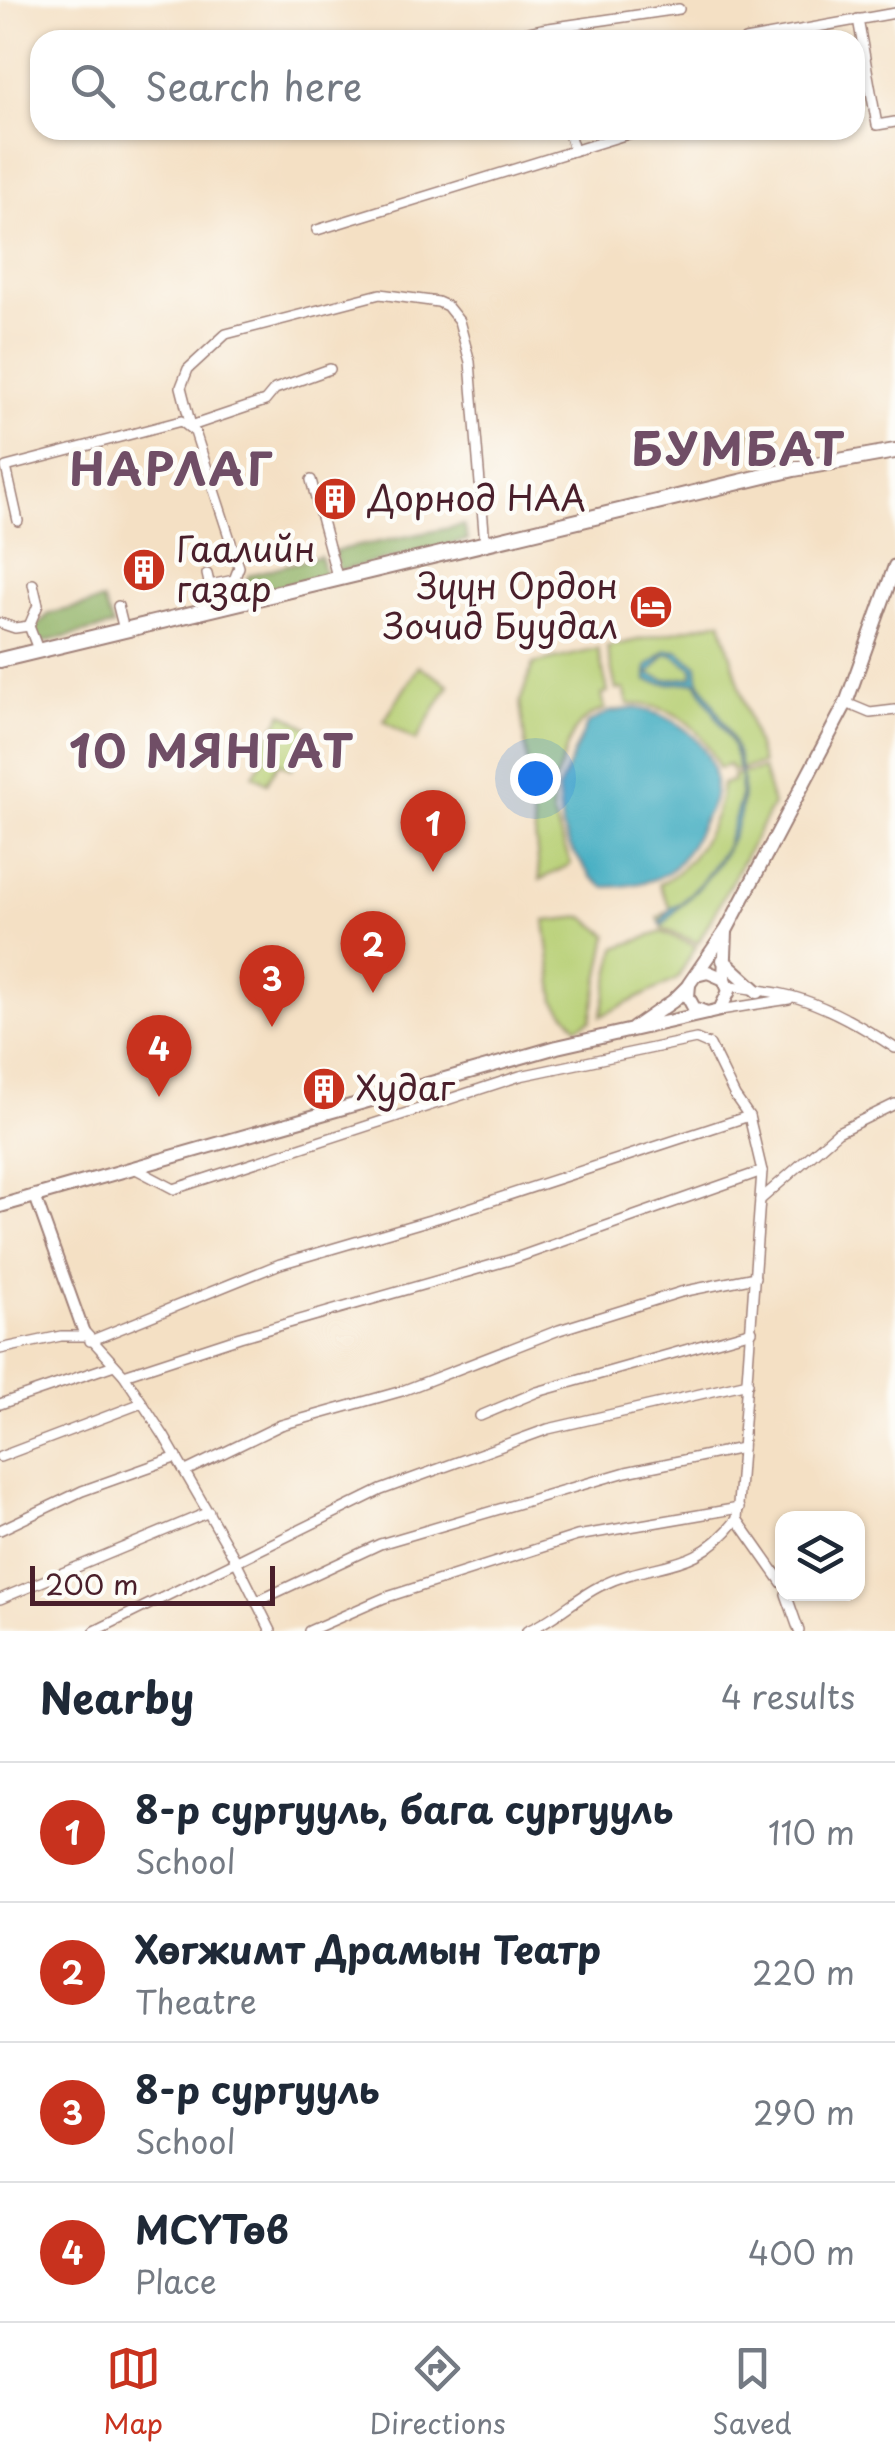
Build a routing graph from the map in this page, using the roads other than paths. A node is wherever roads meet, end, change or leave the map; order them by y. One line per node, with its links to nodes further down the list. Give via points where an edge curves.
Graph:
1 (679, 9): 4 (street)
2 (895, 13): 3 (street)
3 (858, 19): 6 (street); 7 (street)
4 (542, 28): 5 (street)
5 (534, 30)
6 (798, 30)
7 (858, 30)
8 (865, 83): 9 (street, via 877,125)
9 (895, 122)
10 (571, 140): 12 (street)
11 (608, 140): 12 (street)
12 (574, 150): 13 (street)
13 (317, 230)
14 (330, 369): 15 (street)
15 (191, 426): 18 (street, via 181,421 6,467); 19 (street, via 181,387 188,369 226,334 380,294 447,306 459,321 470,362); 24 (street, via 240,567 234,580 208,580)
16 (894, 449): 19 (highway)
17 (311, 480): 21 (street)
18 (18, 521)
19 (485, 544): 21 (highway)
20 (895, 566): 30 (main road)
21 (338, 580): 24 (highway)
22 (33, 584): 26 (street, via 38,605)
23 (118, 606): 27 (street)
24 (215, 609): 27 (highway)
25 (0, 623): 26 (street)
26 (29, 626): 28 (street)
27 (124, 630): 28 (highway)
28 (39, 652): 29 (highway)
29 (0, 660)
30 (846, 703): 31 (street, via 870,714); 32 (main road)
31 (895, 710)
32 (727, 930): 33 (main road); 34 (main road)
33 (723, 960): 35 (main road); 36 (main road)
34 (693, 980): 35 (main road, via 708,972); 38 (main road, via 690,1003); 39 (main road)
35 (725, 982): 36 (street); 38 (main road, via 728,998)
36 (758, 992): 37 (street)
37 (801, 1001): 38 (street); 41 (street)
38 (714, 1012): 39 (main road)
39 (628, 1032): 40 (main road)
40 (594, 1039): 43 (street); 46 (main road)
41 (890, 1040): 42 (street)
42 (895, 1048)
43 (601, 1059): 45 (street, via 704,1041); 46 (street, via 520,1076 174,1189)
44 (895, 1104): 49 (street, via 838,1132)
45 (748, 1116): 47 (street); 53 (street, via 280,1264)
46 (132, 1167): 48 (main road)
47 (762, 1171): 49 (street); 56 (street, via 513,1259)
48 (35, 1196): 50 (main road); 53 (street)
49 (760, 1200): 51 (street)
50 (0, 1206)
51 (755, 1277): 52 (street); 64 (street, via 681,1292 402,1391 282,1424)
52 (752, 1331): 57 (street); 60 (street, via 537,1392)
53 (86, 1336): 54 (street); 55 (street)
54 (0, 1349)
55 (114, 1365): 56 (street); 59 (street)
56 (124, 1375): 58 (street)
57 (748, 1383): 61 (street); 69 (street, via 548,1430 381,1490)
58 (142, 1403): 62 (street); 63 (street)
59 (0, 1404)
60 (480, 1416)
61 (742, 1448): 65 (street); 73 (street, via 626,1472 380,1544)
62 (0, 1457)
63 (177, 1457): 64 (street); 68 (street)
64 (186, 1471): 66 (street)
65 (738, 1508): 67 (street); 76 (street, via 577,1536 384,1598)
66 (209, 1512): 69 (street); 71 (street)
67 (737, 1519): 70 (street); 77 (street, via 718,1543 691,1559 598,1587)
68 (0, 1530)
69 (236, 1559): 73 (street); 74 (street)
70 (775, 1573)
71 (0, 1599)
72 (788, 1601): 78 (street)
73 (256, 1602): 75 (street)
74 (96, 1631)
75 (270, 1631)
76 (309, 1631)
77 (527, 1631)
78 (799, 1631)

